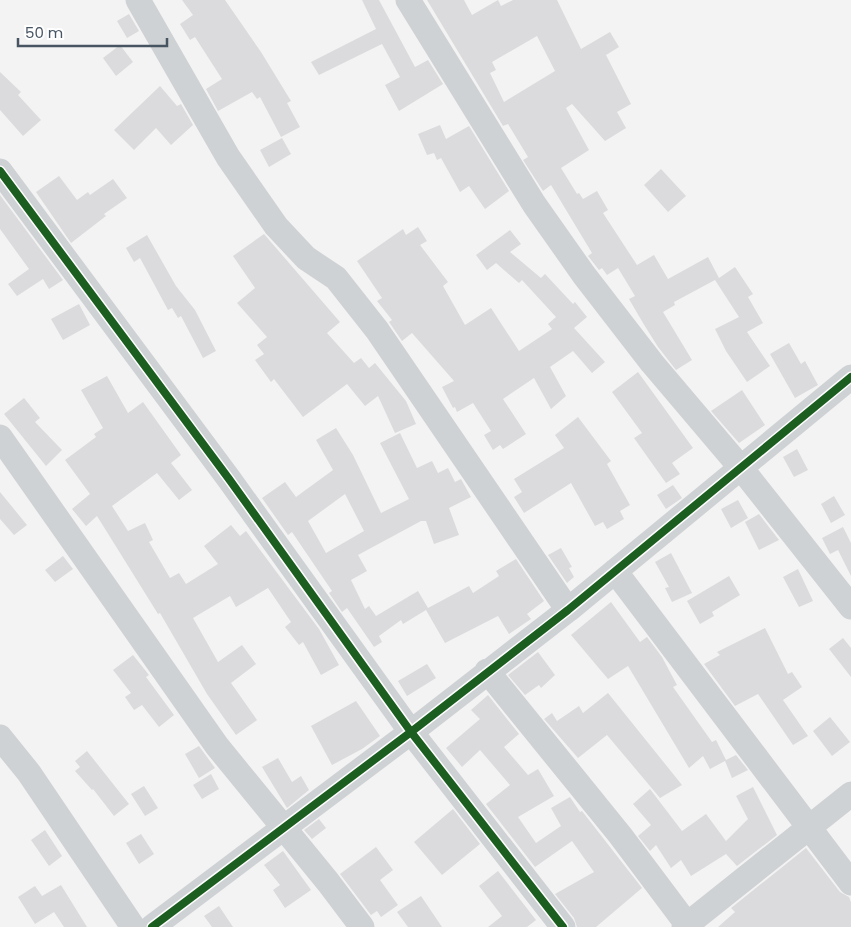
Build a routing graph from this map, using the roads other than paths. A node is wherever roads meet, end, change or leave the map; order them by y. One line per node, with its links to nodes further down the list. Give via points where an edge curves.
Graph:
1 (138, 0): 9 (street, via 228,158 265,211 306,258 336,278 355,300)
2 (408, 0): 6 (street, via 534,204 578,267 658,370)
3 (0, 170): 11 (street)
4 (851, 376): 6 (street)
5 (0, 437): 14 (street, via 211,738)
6 (741, 468): 7 (street); 8 (street)
7 (614, 571): 9 (street); 15 (street)
8 (851, 607)
9 (568, 610): 10 (street)
10 (487, 671): 11 (street); 17 (street, via 620,835)
11 (411, 732): 14 (street); 21 (street)
12 (0, 736): 18 (street, via 29,773)
13 (851, 794): 15 (street)
14 (284, 828): 19 (street); 20 (street)
15 (808, 828): 16 (street); 17 (street)
16 (851, 884)
17 (687, 926)
18 (133, 927)
19 (152, 927)
20 (362, 927)
21 (563, 927)

